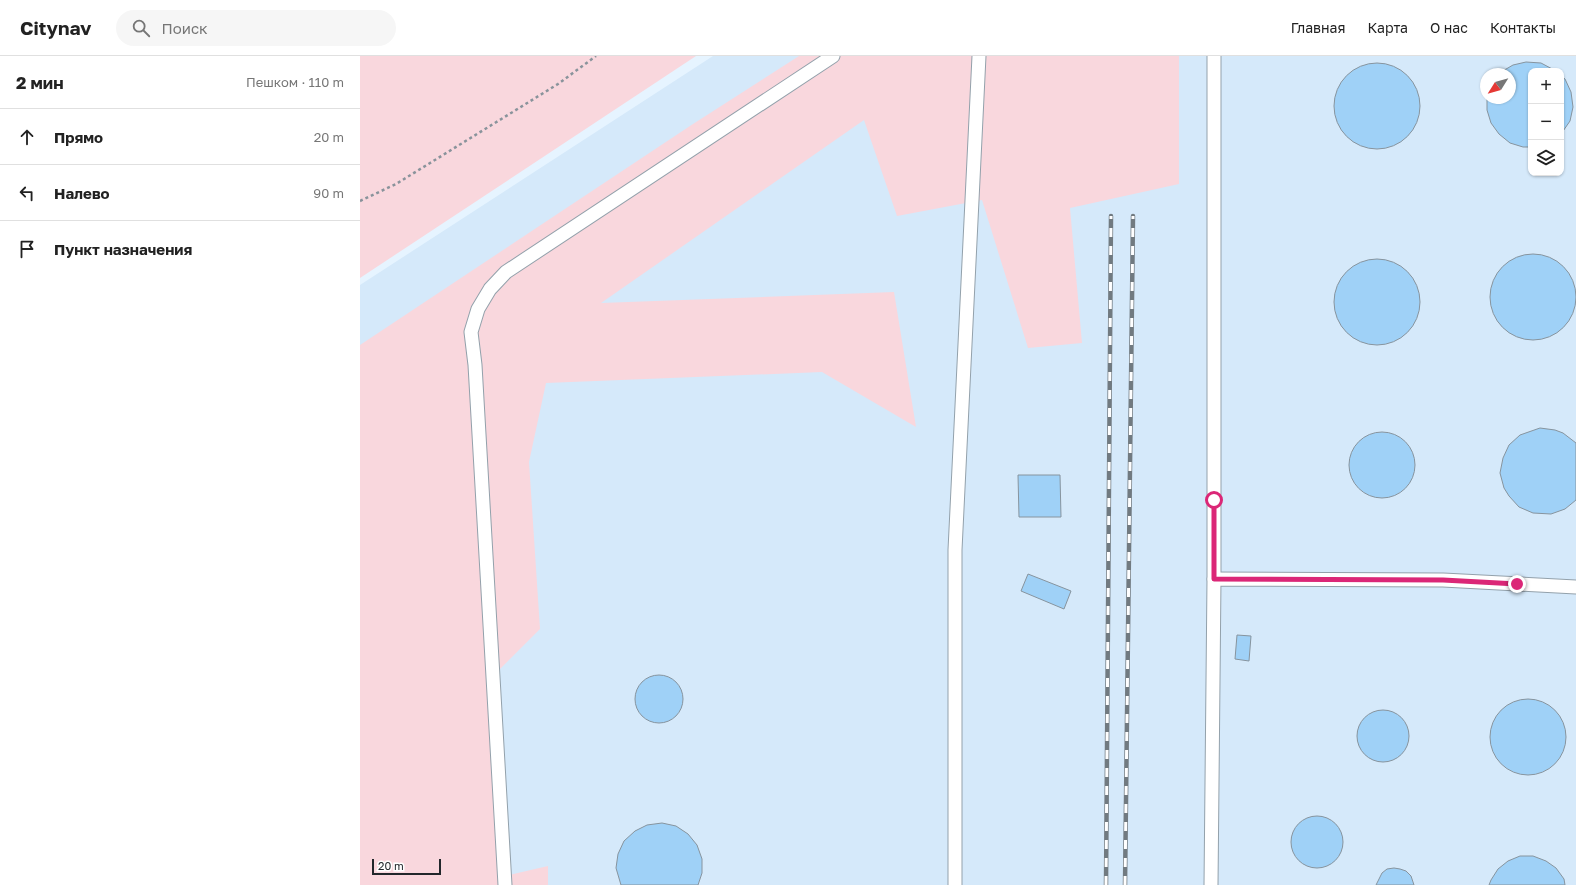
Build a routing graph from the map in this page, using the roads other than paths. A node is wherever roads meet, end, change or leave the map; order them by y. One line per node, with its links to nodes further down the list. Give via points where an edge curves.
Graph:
1 (833, 56): 6 (lane, via 506,272 490,289 478,309 471,332)
2 (979, 56): 7 (lane, via 955,550)
3 (1214, 56): 4 (lane)
4 (1214, 579): 5 (lane, via 1443,580); 8 (lane)
5 (1576, 587)
6 (505, 885)
7 (955, 885)
8 (1211, 885)

